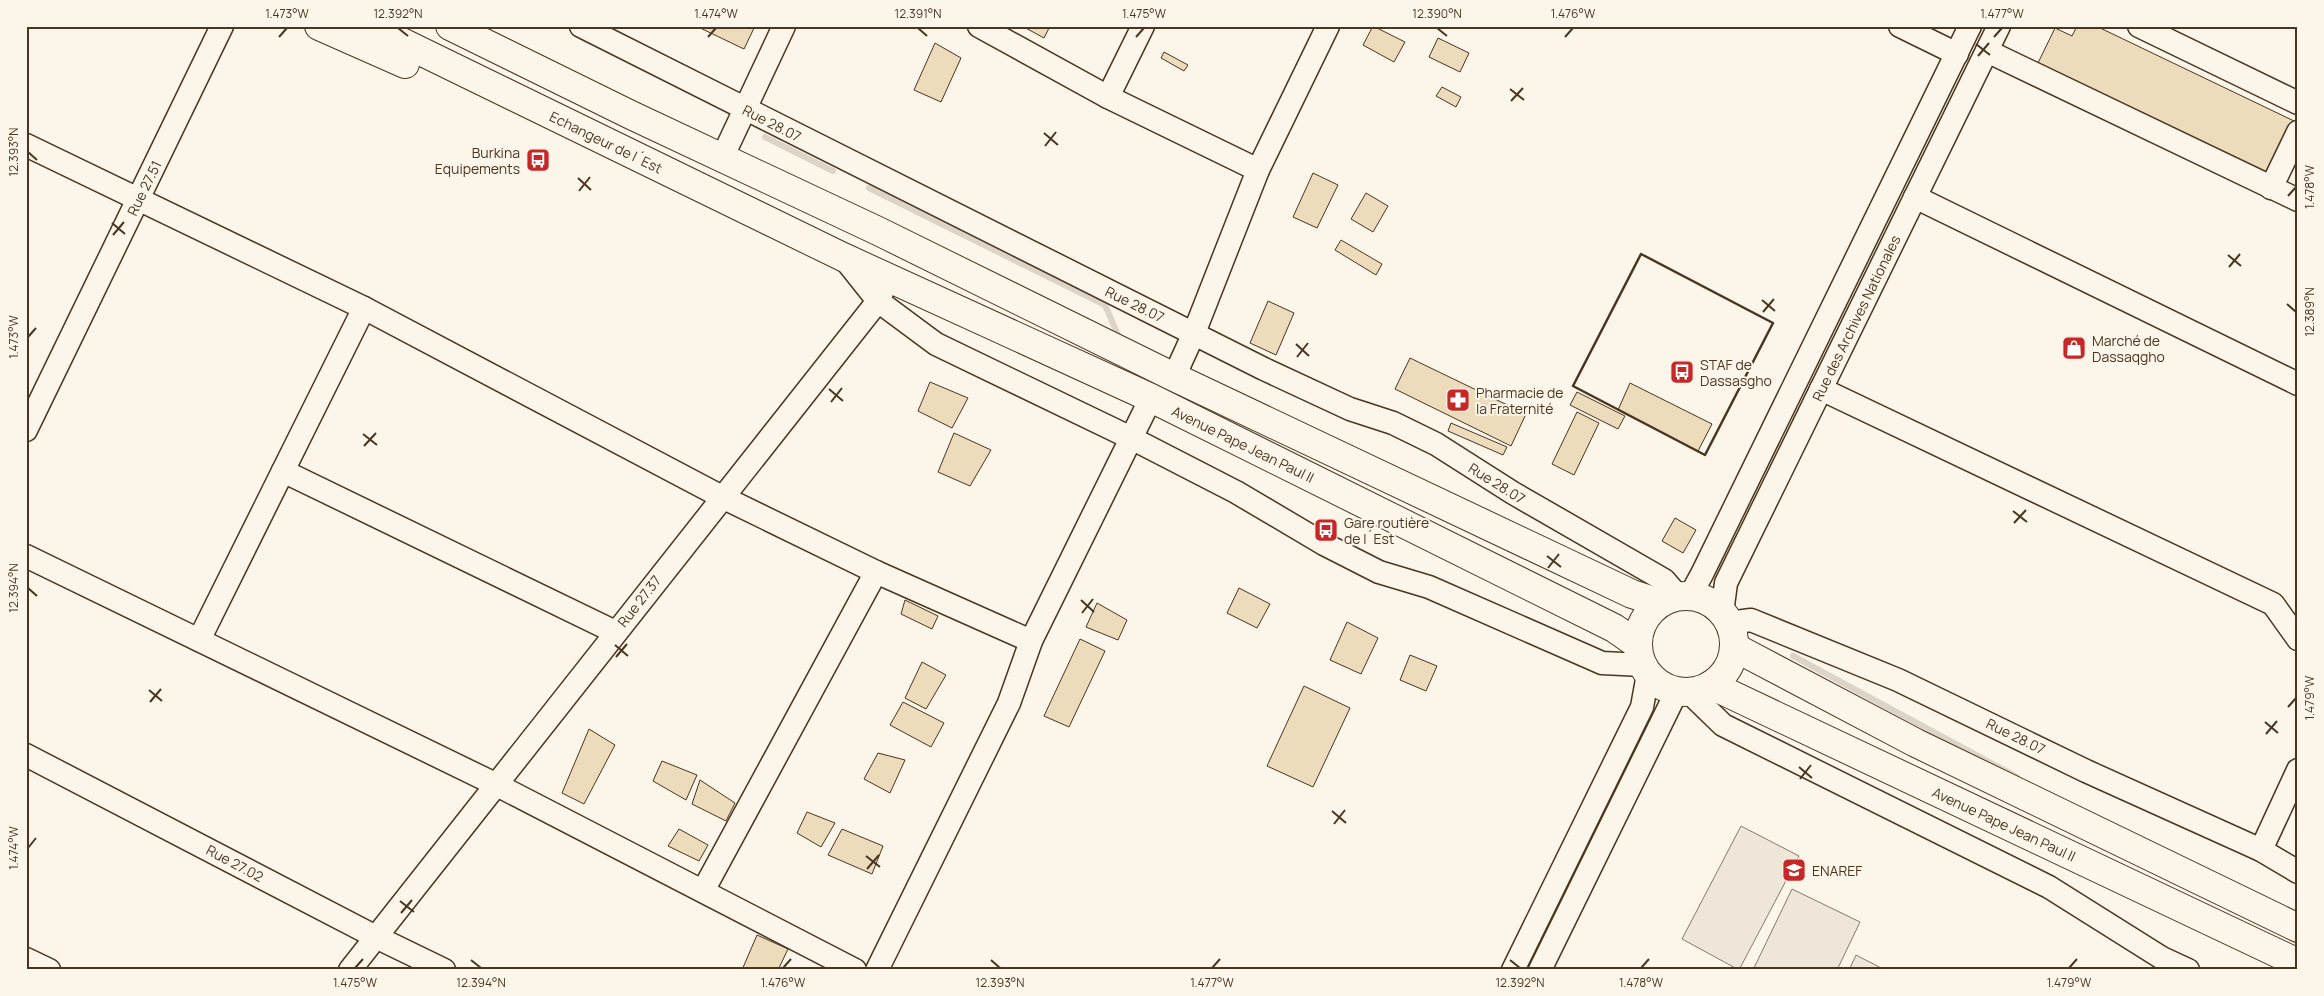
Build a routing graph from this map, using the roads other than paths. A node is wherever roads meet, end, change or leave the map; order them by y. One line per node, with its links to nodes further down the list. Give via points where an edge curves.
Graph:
1 (222, 26): 28 (street, Rue 27.51)
2 (320, 26): 24 (highway, via 469,92)
3 (369, 26): 24 (highway, Echangeur de l´Est)
4 (450, 26): 20 (highway)
5 (482, 26): 20 (highway)
6 (581, 26): 19 (street, Rue 28.07)
7 (784, 26): 19 (street)
8 (979, 26): 17 (street)
9 (1143, 26): 17 (street)
10 (1328, 26): 25 (street)
11 (1900, 26): 16 (street)
12 (1970, 26): 16 (street, Rue des Archives Nationales)
13 (1999, 26): 15 (street, Rue des Archives Nationales)
14 (2139, 26): 18 (street)
15 (1987, 52): 26 (street); 27 (street, Rue des Archives Nationales)
16 (1957, 54): 44 (street, Rue des Archives Nationales, via 1702,574)
17 (1108, 97): 25 (street)
18 (2298, 103)
19 (744, 110): 23 (street); 33 (street, Rue 28.07)
20 (631, 116): 23 (highway)
21 (2298, 132): 26 (street)
22 (26, 144): 28 (street)
23 (722, 158): 34 (highway)
24 (651, 164): 30 (highway, Echangeur de l´Est)
25 (1258, 170): 33 (street)
26 (2272, 188): 29 (street)
27 (1915, 197): 35 (street); 36 (street, Rue des Archives Nationales)
28 (138, 199): 32 (street); 38 (street, Rue 27.51)
29 (2298, 200)
30 (843, 257): 31 (highway, Avenue Pape Jean Paul II)
31 (883, 290): 37 (highway, Avenue Pape Jean Paul II); 39 (street, via 936,344); 41 (street, Rue 27.37)
32 (364, 308): 40 (street); 41 (street)
33 (1194, 332): 34 (street); 44 (street, Rue 28.07, via 1350,409 1393,423 1436,444 1512,493 1664,580)
34 (1174, 377): 44 (highway, via 1632,594)
35 (2298, 384)
36 (1821, 389): 45 (street, Rue des Archives Nationales, via 1726,583); 47 (street, via 2273,604)
37 (1151, 398): 39 (street); 50 (highway, Avenue Pape Jean Paul II, via 1614,628)
38 (26, 430)
39 (1131, 438): 49 (street); 50 (street, via 1379,572 1429,587 1602,663)
40 (283, 471): 46 (street); 48 (street)
41 (722, 497): 43 (street); 46 (street, Rue 27.37)
42 (26, 556): 48 (street)
43 (876, 572): 49 (street); 57 (street)
44 (1676, 598): 45 (highway, via 1705,599); 50 (highway, via 1648,614 1642,623)
45 (1728, 628): 51 (highway, via 1727,669); 55 (street, Rue 28.07, via 1751,620 1898,680); 58 (highway, via 1916,743)
46 (615, 632): 54 (street, Rue 27.37)
47 (2298, 639)
48 (199, 640): 54 (street)
49 (1031, 641): 66 (street, via 1009,703)
50 (1643, 661): 51 (highway, Avenue Pape Jean Paul II, via 1661,685); 67 (street, via 1642,707)
51 (1692, 689): 61 (highway, Avenue Pape Jean Paul II); 68 (street); 69 (street, via 1723,725 2049,887 2162,958)
52 (26, 755): 59 (street, Rue 27.02)
53 (2298, 770): 55 (street)
54 (495, 784): 57 (street); 59 (street, Rue 27.37)
55 (2260, 850): 56 (street, Rue 28.07)
56 (2298, 872)
57 (703, 891): 65 (street)
58 (2298, 928)
59 (376, 937): 63 (street, Rue 27.37); 64 (street, Rue 27.02)
60 (26, 959): 62 (street)
61 (2298, 963)
62 (49, 970)
63 (350, 970)
64 (444, 970)
65 (855, 970)
66 (877, 970)
67 (1513, 970)
68 (1540, 970)
69 (2188, 970)

